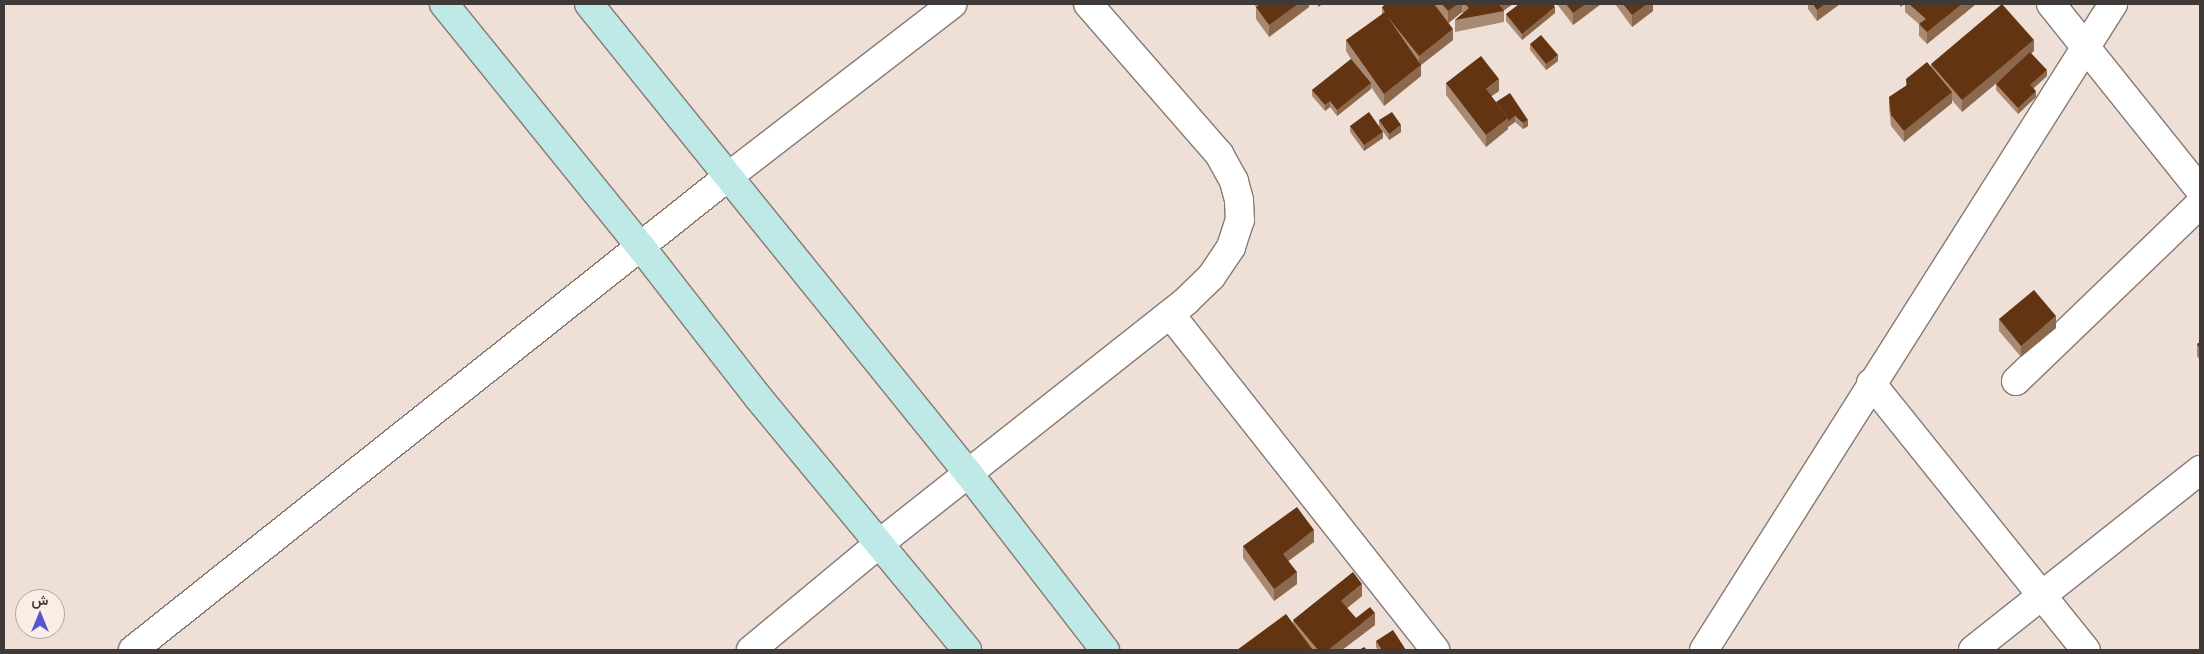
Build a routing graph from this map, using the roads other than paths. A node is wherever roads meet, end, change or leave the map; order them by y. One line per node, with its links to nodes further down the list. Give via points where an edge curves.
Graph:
1 (444, 4): 11 (street)
2 (589, 4): 8 (street)
3 (952, 4): 8 (street)
4 (1088, 4): 12 (street, via 1219,154 1234,181 1240,220 1231,247 1211,277)
5 (2050, 4): 7 (street)
6 (2113, 4): 7 (street)
7 (2085, 47): 9 (street); 14 (street)
8 (730, 176): 11 (street); 16 (street)
9 (2200, 190)
10 (2200, 204): 13 (street)
11 (641, 247): 17 (street, via 757,396); 19 (street)
12 (1170, 314): 16 (street); 23 (street)
13 (2016, 381)
14 (1871, 383): 18 (street); 24 (street)
15 (2200, 470): 18 (street)
16 (968, 474): 17 (street); 22 (street)
17 (880, 543): 20 (street); 21 (street)
18 (2042, 595): 25 (street); 26 (street)
19 (133, 650)
20 (751, 650)
21 (967, 650)
22 (1105, 650)
23 (1435, 650)
24 (1704, 650)
25 (1973, 650)
26 (2086, 650)

